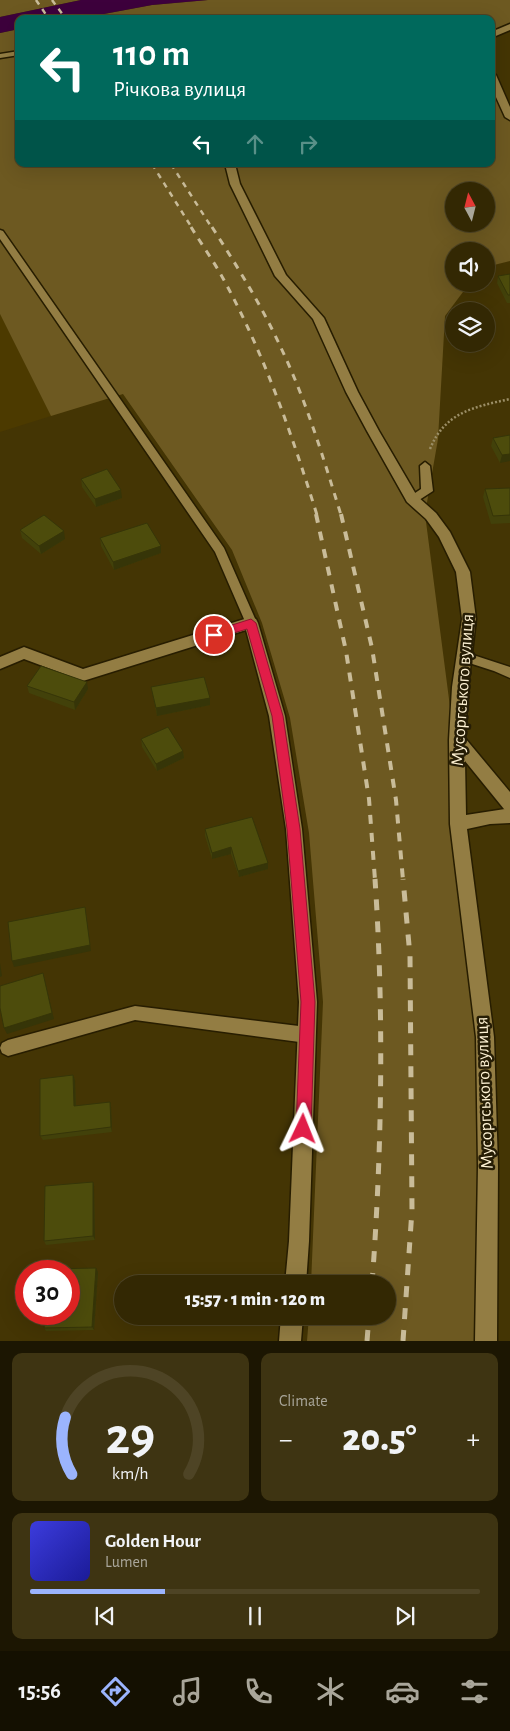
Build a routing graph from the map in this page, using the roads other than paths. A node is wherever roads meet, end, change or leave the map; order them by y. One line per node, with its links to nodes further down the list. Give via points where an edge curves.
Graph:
1 (510, 27): 2 (street)
2 (495, 33)
3 (15, 54): 4 (lane)
4 (0, 56)
5 (495, 84): 6 (street)
6 (510, 117)
7 (231, 167): 10 (street, Мусоргського вулиця, via 235,184 282,276 318,318 352,392)
8 (0, 233): 11 (lane, via 220,551)
9 (425, 466): 10 (lane, via 427,491)
10 (412, 500): 12 (street, Мусоргського вулиця, via 431,516 445,535 463,572 469,619)
11 (251, 623): 13 (street, via 83,675 24,653); 19 (street, via 277,716 294,829 308,1002)
12 (464, 658): 14 (lane); 15 (street, Мусоргського вулиця)
13 (0, 663)
14 (510, 673)
15 (457, 740): 16 (street); 18 (street, Мусоргського вулиця)
16 (510, 804)
17 (510, 816): 18 (street)
18 (458, 824): 24 (street, Мусоргського вулиця, via 485,1037 488,1166)
19 (307, 1035): 20 (lane, via 135,1013); 21 (street)
20 (8, 1048)
21 (296, 1275)
22 (291, 1325): 23 (street)
23 (290, 1341)
24 (486, 1341)

